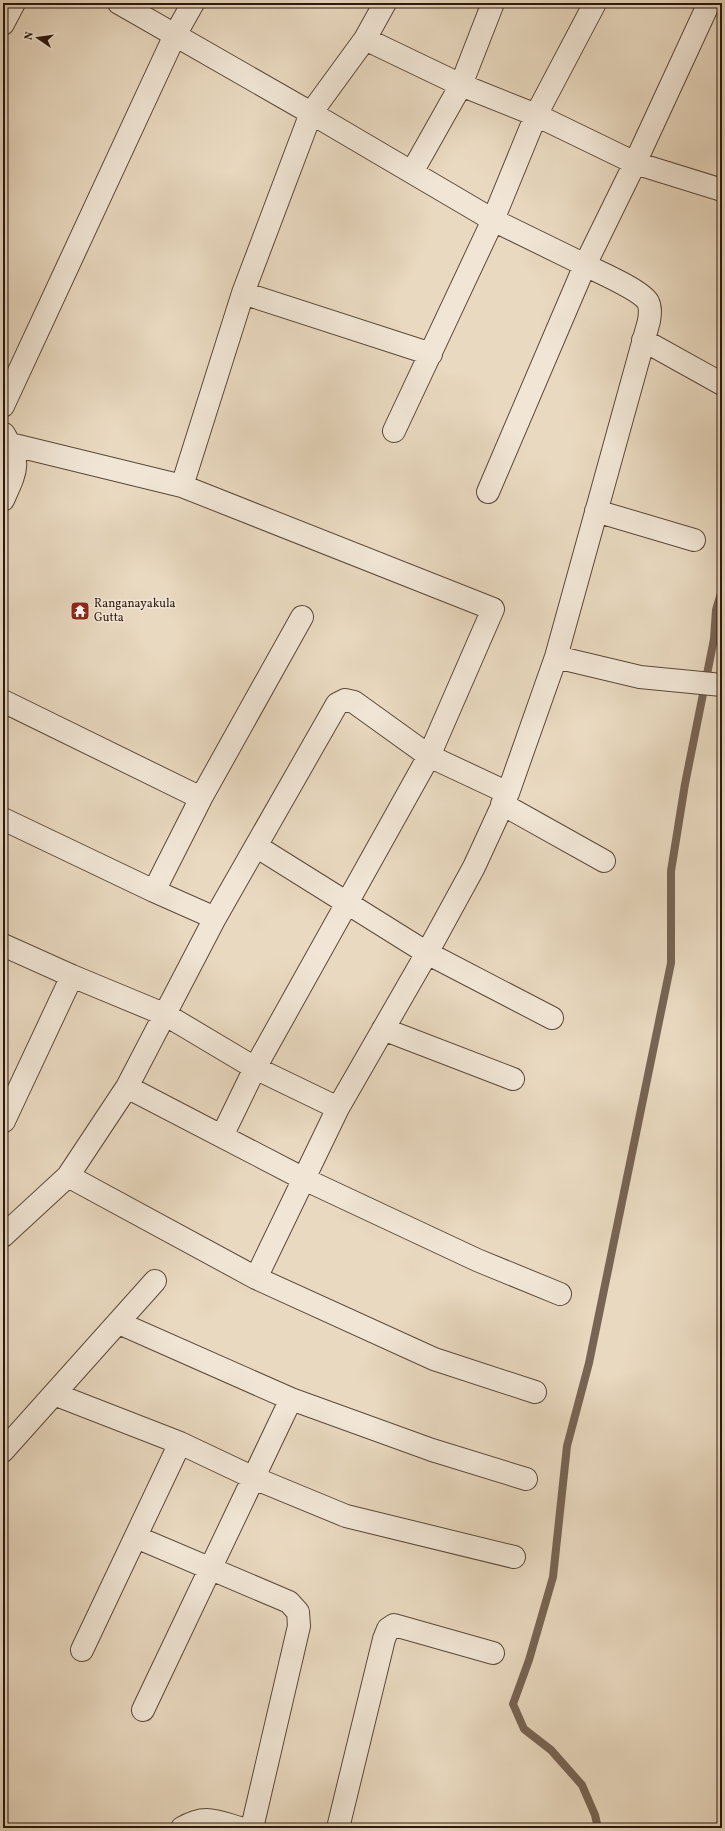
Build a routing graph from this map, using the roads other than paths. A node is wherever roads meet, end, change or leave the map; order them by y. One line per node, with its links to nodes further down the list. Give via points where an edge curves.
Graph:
1 (14, 3): 8 (street)
2 (119, 3): 9 (street)
3 (193, 3): 9 (street)
4 (384, 3): 10 (street)
5 (493, 3): 11 (street)
6 (595, 3): 13 (street)
7 (709, 3): 14 (street)
8 (3, 24)
9 (175, 35): 12 (street); 23 (street)
10 (365, 39): 11 (street); 12 (street)
11 (461, 86): 13 (street); 15 (street)
12 (310, 113): 15 (street); 19 (street)
13 (536, 115): 14 (street); 17 (street)
14 (635, 163): 16 (street); 18 (street)
15 (412, 172): 17 (street)
16 (722, 190)
17 (493, 220): 18 (street); 21 (street)
18 (585, 265): 20 (street, via 638,292 648,302 649,321); 27 (street)
19 (243, 293): 21 (street); 26 (street)
20 (644, 340): 22 (street); 29 (street)
21 (431, 354): 24 (street)
22 (722, 384)
23 (3, 406)
24 (394, 431)
25 (6, 438): 26 (street); 28 (street, via 16,461 13,478)
26 (182, 486): 35 (street, via 493,609)
27 (488, 492)
28 (3, 500)
29 (596, 512): 30 (street); 32 (street)
30 (694, 540)
31 (302, 617): 36 (street)
32 (556, 657): 33 (street, via 640,677); 37 (street)
33 (722, 685)
34 (3, 701): 36 (street)
35 (429, 756): 37 (street); 39 (street, via 354,702 344,700 337,704); 42 (street)
36 (201, 798): 41 (street)
37 (505, 798): 40 (street); 45 (street, via 474,867)
38 (3, 818): 41 (street)
39 (256, 846): 42 (street); 43 (street)
40 (604, 860)
41 (154, 891): 43 (street)
42 (347, 904): 45 (street); 50 (street)
43 (215, 918): 47 (street)
44 (3, 945): 46 (street)
45 (427, 953): 48 (street); 49 (street)
46 (72, 976): 47 (street); 54 (street)
47 (166, 1015): 50 (street); 52 (street)
48 (552, 1018)
49 (383, 1029): 51 (street); 53 (street)
50 (255, 1068): 53 (street); 55 (street)
51 (513, 1079)
52 (127, 1087): 55 (street); 56 (street)
53 (338, 1108): 57 (street)
54 (3, 1121)
55 (222, 1136): 57 (street)
56 (68, 1176): 58 (street); 59 (street)
57 (304, 1179): 59 (street); 61 (street, via 477,1260)
58 (3, 1236)
59 (256, 1278): 63 (street, via 434,1359)
60 (155, 1281): 62 (street)
61 (560, 1294)
62 (119, 1323): 64 (street); 65 (street)
63 (535, 1392)
64 (54, 1394): 66 (street); 67 (street)
65 (291, 1399): 68 (street); 69 (street, via 432,1450)
66 (180, 1443): 68 (street); 70 (street)
67 (3, 1450)
68 (254, 1478): 71 (street, via 346,1516); 72 (street)
69 (526, 1479)
70 (136, 1537): 72 (street); 73 (street)
71 (514, 1557)
72 (210, 1569): 75 (street); 78 (street, via 289,1602 298,1612 299,1626)
73 (82, 1650)
74 (493, 1653): 79 (street, via 394,1625 388,1629)
75 (143, 1710)
76 (182, 1828): 77 (street, via 194,1821 210,1819)
77 (240, 1828)
78 (252, 1828)
79 (338, 1828)

